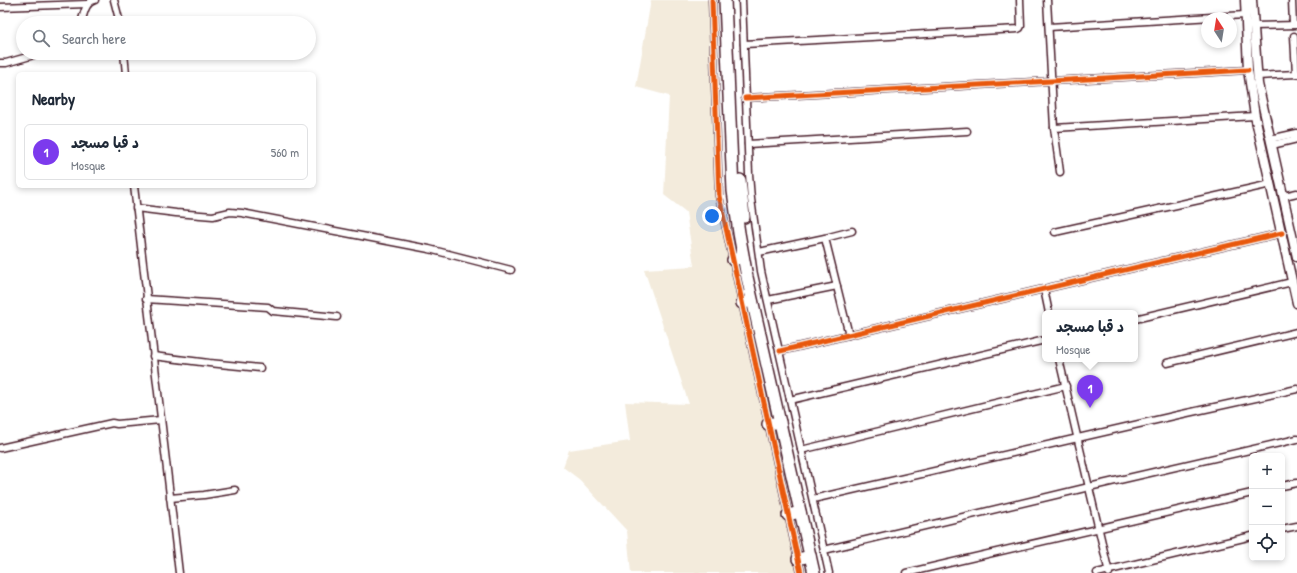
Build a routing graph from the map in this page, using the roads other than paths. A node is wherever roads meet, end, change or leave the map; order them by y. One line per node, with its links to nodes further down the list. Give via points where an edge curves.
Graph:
1 (95, 0): 12 (street)
2 (114, 0): 16 (street)
3 (712, 0): 51 (street, via 719,196)
4 (725, 0): 51 (highway)
5 (732, 0): 101 (highway, via 739,171 748,246)
6 (742, 0): 21 (street)
7 (1020, 0): 21 (street, via 1020,28)
8 (1047, 0): 19 (street)
9 (1245, 0): 14 (street)
10 (1252, 0): 18 (street)
11 (1292, 0): 17 (street)
12 (87, 4): 13 (street); 15 (street)
13 (0, 7)
14 (1246, 15): 19 (street); 25 (street)
15 (83, 16)
16 (118, 16)
17 (1295, 25): 18 (street)
18 (1253, 26): 29 (street)
19 (1049, 27): 28 (street)
20 (1294, 36): 27 (street)
21 (744, 44): 30 (street)
22 (16, 60): 24 (street)
23 (125, 60): 26 (street)
24 (0, 63)
25 (1248, 70): 28 (street); 29 (street)
26 (126, 72)
27 (1296, 74): 29 (street)
28 (1052, 81): 30 (street); 32 (street)
29 (1255, 81): 31 (street); 36 (street)
30 (745, 98): 37 (street)
31 (1255, 116): 32 (street); 39 (street)
32 (1054, 128): 38 (street)
33 (967, 131): 37 (street)
34 (1297, 133): 36 (street)
35 (1297, 139): 36 (street)
36 (1271, 142): 42 (street)
37 (748, 144): 49 (street, via 751,199)
38 (1060, 172)
39 (1271, 184): 45 (street); 46 (street)
40 (134, 188): 43 (street)
41 (1297, 193): 42 (street)
42 (1284, 196): 48 (street)
43 (136, 208): 52 (street, via 213,216 230,212 242,213 429,249); 56 (street)
44 (852, 231): 47 (street)
45 (1054, 232)
46 (1282, 233): 53 (street); 55 (street)
47 (825, 238): 49 (street); 54 (street)
48 (1296, 247): 50 (street)
49 (759, 252): 57 (street)
50 (1297, 257)
51 (738, 258): 58 (highway)
52 (511, 270)
53 (1292, 282): 59 (street); 62 (street)
54 (837, 286): 57 (street); 64 (street)
55 (1044, 289): 60 (street); 64 (street)
56 (146, 299): 61 (street, via 268,307 273,311); 67 (street)
57 (768, 300): 66 (street)
58 (747, 302): 75 (highway); 76 (street)
59 (1297, 303)
60 (1048, 310)
61 (337, 316)
62 (1138, 318)
63 (1297, 332): 69 (street)
64 (849, 335): 66 (street)
65 (1042, 341): 73 (street)
66 (780, 351): 73 (street)
67 (153, 356): 70 (street); 74 (street)
68 (1060, 362): 71 (street)
69 (1167, 363)
70 (260, 368)
71 (1066, 386): 77 (street); 80 (street)
72 (1297, 389): 77 (street)
73 (790, 400): 80 (street)
74 (161, 420): 79 (street, via 112,423); 86 (street)
75 (780, 422): 76 (highway); 88 (highway)
76 (768, 424): 89 (street)
77 (1078, 438): 83 (street); 87 (street)
78 (1297, 439): 83 (street)
79 (0, 448)
80 (801, 450): 87 (street)
81 (1297, 483): 82 (street)
82 (1285, 485)
83 (1089, 487): 91 (street); 94 (street)
84 (235, 490): 86 (street)
85 (1249, 494): 91 (street)
86 (170, 498): 98 (street)
87 (813, 499): 94 (street)
88 (800, 512): 89 (highway); 95 (highway)
89 (788, 515): 96 (street)
90 (1297, 526): 92 (street)
91 (1099, 528): 97 (street); 103 (street)
92 (1285, 528)
93 (1249, 537): 97 (street)
94 (824, 550): 102 (street)
95 (810, 556): 96 (highway); 100 (highway)
96 (798, 559): 99 (street)
97 (1109, 572): 104 (street)
98 (179, 573)
99 (801, 573)
100 (814, 573)
101 (821, 573)
102 (829, 573)
103 (906, 573)
104 (1097, 573)

